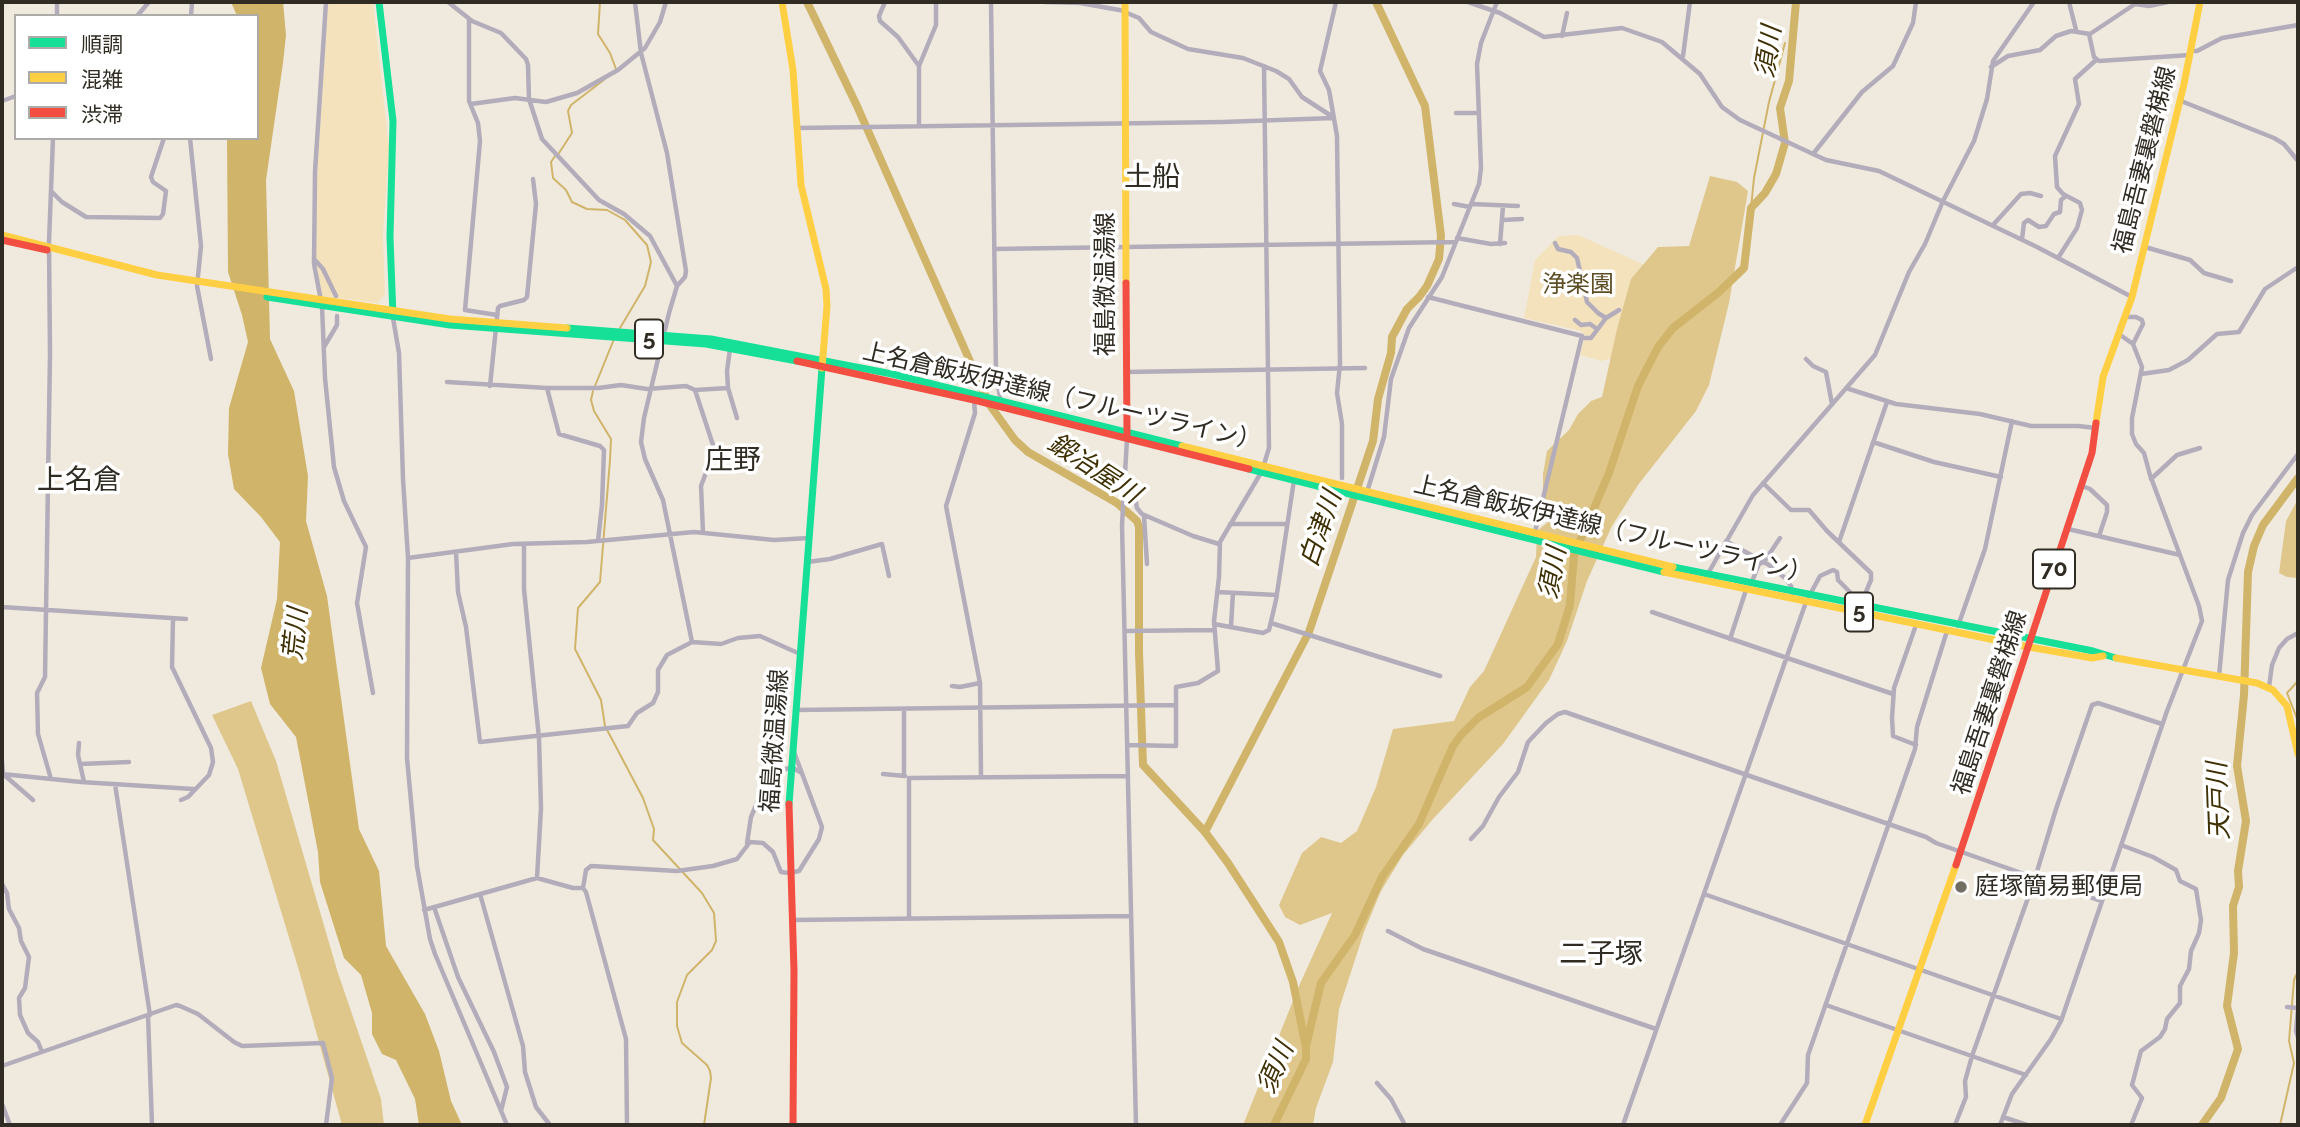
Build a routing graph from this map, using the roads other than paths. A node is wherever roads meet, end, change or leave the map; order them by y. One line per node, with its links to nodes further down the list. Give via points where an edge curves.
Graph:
1 (326, 2): 75 (street)
2 (379, 2): 85 (main road, via 393,121)
3 (448, 2): 24 (street)
4 (635, 2): 29 (street)
5 (666, 2): 29 (street, via 660,22)
6 (782, 2): 46 (main road, 福島微温湯線)
7 (885, 2): 33 (street, via 880,21)
8 (936, 2): 33 (street, via 936,25)
9 (991, 2): 44 (street)
10 (1045, 2): 22 (street)
11 (1125, 2): 22 (main road, 福島微温湯線)
12 (1336, 2): 41 (street, via 1320,71)
13 (1468, 2): 21 (street)
14 (1497, 2): 21 (street)
15 (1690, 2): 31 (street)
16 (1916, 2): 50 (street, via 1913,23 1893,66 1862,92)
17 (2034, 2): 35 (street)
18 (2069, 2): 26 (street)
19 (2168, 2): 27 (street, via 2135,4)
20 (2200, 2): 30 (main road, 福島吾妻裏磐梯線 / 70)
21 (1494, 11): 28 (street, via 1540,36); 40 (street, via 1478,55)
22 (1125, 12): 34 (street, via 1159,37 1188,49); 43 (main road, 福島微温湯線)
23 (1567, 13): 28 (street)
24 (469, 19): 36 (street, via 500,33 526,59); 38 (street)
25 (2298, 25): 30 (street, via 2222,38)
26 (2076, 30): 27 (street); 35 (street, via 2056,36 2040,51 2008,56)
27 (2089, 34): 32 (street)
28 (1562, 36): 31 (street, via 1626,29 1666,44)
29 (641, 51): 36 (street, via 577,93 546,102); 79 (street, via 679,222 686,271)
30 (2191, 53): 32 (street); 37 (main road, 福島吾妻裏磐梯線 / 70)
31 (1683, 57): 50 (street, via 1702,75 1723,107 1740,120)
32 (2096, 60): 54 (street, via 2075,79 2078,104 2055,156 2056,183)
33 (919, 66): 45 (street)
34 (1264, 66): 41 (street, via 1284,75 1302,97); 42 (street)
35 (1991, 67): 56 (street, via 1974,141)
36 (529, 99): 38 (street); 79 (street, via 537,129 549,148 599,200 650,236)
37 (2180, 101): 51 (street, via 2274,138); 71 (main road, 福島吾妻裏磐梯線 / 70)
38 (471, 104): 87 (street, via 480,141 464,310)
39 (1456, 113): 40 (street)
40 (1478, 113): 58 (street, via 1480,174)
41 (1334, 118): 42 (street); 67 (street)
42 (1264, 121): 43 (street); 69 (street)
43 (1124, 122): 44 (street); 70 (main road, 福島微温湯線)
44 (993, 126): 45 (street); 73 (street)
45 (919, 127): 46 (street)
46 (796, 128): 101 (main road, 福島微温湯線, via 802,193 826,289)
47 (53, 140): 53 (street)
48 (163, 140): 53 (street, via 151,177 166,191 160,218 86,217)
49 (190, 140): 78 (street, via 200,239)
50 (1813, 154): 56 (street, via 1834,163 1875,169)
51 (2298, 161)
52 (533, 179): 91 (street, via 536,204 527,297 500,306)
53 (50, 191): 72 (street)
54 (2066, 195): 65 (street, via 2060,212 2046,226 2028,220 2024,223); 74 (street, via 2080,203 2082,211)
55 (2040, 196): 63 (street, via 2021,194)
56 (1943, 201): 63 (street); 112 (street, via 1874,355)
57 (1454, 204): 58 (street)
58 (1471, 205): 59 (street); 66 (street)
59 (1503, 206): 60 (street); 62 (street)
60 (1518, 206)
61 (1521, 219): 62 (street)
62 (1503, 220): 66 (street, via 1503,243)
63 (1993, 225): 65 (street)
64 (2, 237): 72 (main road, 上名倉飯坂伊達線（フルーツライン） / 5)
65 (2022, 239): 74 (street)
66 (1456, 240): 67 (street); 81 (street, via 1442,277)
67 (1338, 243): 69 (street); 102 (street)
68 (1555, 243): 89 (street, via 1577,258 1587,302)
69 (1265, 244): 70 (street); 104 (street)
70 (1126, 246): 73 (street); 105 (main road, 福島微温湯線)
71 (2144, 247): 77 (street, via 2187,259 2204,273); 82 (main road, 福島吾妻裏磐梯線 / 70)
72 (49, 248): 78 (main road, 上名倉飯坂伊達線（フルーツライン） / 5); 166 (street)
73 (994, 249): 116 (street)
74 (2058, 258): 82 (street)
75 (314, 259): 80 (street); 83 (street)
76 (2298, 267): 106 (street, via 2265,289 2239,332 2217,334 2169,370)
77 (2231, 281)
78 (199, 284): 83 (main road, 上名倉飯坂伊達線（フルーツライン） / 5); 99 (street)
79 (677, 286): 94 (street)
80 (336, 296)
81 (1428, 297): 95 (street); 133 (street, via 1411,322 1393,373 1384,437)
82 (2132, 297): 88 (main road, 福島吾妻裏磐梯線 / 70)
83 (320, 303): 85 (main road, 上名倉飯坂伊達線（フルーツライン） / 5); 97 (street)
84 (1619, 310): 89 (street)
85 (393, 315): 87 (main road, 上名倉飯坂伊達線（フルーツライン） / 5); 91 (main road, 上名倉飯坂伊達線（フルーツライン） / 5); 152 (street, via 400,370)
86 (337, 316): 97 (street, via 337,325)
87 (481, 317): 91 (main road, 上名倉飯坂伊達線（フルーツライン） / 5)
88 (2126, 317): 93 (main road, 福島吾妻裏磐梯線 / 70); 96 (street, via 2136,317 2143,324)
89 (1606, 318): 92 (street)
90 (1576, 320): 92 (street)
91 (496, 322): 94 (main road, 上名倉飯坂伊達線（フルーツライン） / 5); 108 (street)
92 (1597, 329): 95 (street, via 1588,339)
93 (2119, 334): 96 (street); 120 (main road, 福島吾妻裏磐梯線 / 70, via 2103,377)
94 (664, 338): 98 (main road, 上名倉飯坂伊達線（フルーツライン） / 5); 101 (main road, 上名倉飯坂伊達線（フルーツライン） / 5, via 711,339); 110 (street)
95 (1582, 338): 139 (street)
96 (2133, 344): 106 (street)
97 (323, 347): 189 (street, via 334,467 366,547 357,603)
98 (730, 348): 101 (main road, 上名倉飯坂伊達線（フルーツライン） / 5); 111 (street)
99 (211, 359)
100 (1807, 359): 117 (street, via 1826,372)
101 (823, 363): 114 (main road, 上名倉飯坂伊達線（フルーツライン） / 5); 142 (main road, 福島微温湯線)
102 (1339, 368): 103 (street); 104 (street); 130 (street)
103 (1365, 368)
104 (1268, 369): 105 (street); 125 (street, via 1270,443)
105 (1126, 372): 121 (main road, 福島微温湯線)
106 (2141, 374): 128 (street, via 2131,430)
107 (447, 382): 108 (street)
108 (490, 386): 109 (street)
109 (547, 388): 110 (street); 144 (street, via 559,434 604,450)
110 (650, 388): 113 (street, via 686,386); 140 (street, via 642,449 661,492)
111 (728, 388): 113 (street); 118 (street)
112 (1846, 388): 115 (street); 117 (street)
113 (695, 390): 138 (street, via 713,445 701,486)
114 (975, 397): 116 (main road, 上名倉飯坂伊達線（フルーツライン） / 5); 186 (street, via 975,413 946,506)
115 (1887, 402): 119 (street); 122 (street)
116 (999, 403): 121 (main road, 上名倉飯坂伊達線（フルーツライン） / 5)
117 (1832, 404): 129 (street)
118 (737, 418)
119 (2012, 421): 120 (street); 126 (street)
120 (2096, 428): 131 (main road, 福島吾妻裏磐梯線 / 70)
121 (1127, 436): 125 (main road, 上名倉飯坂伊達線（フルーツライン） / 5); 132 (street)
122 (1873, 442): 126 (street); 146 (street)
123 (2200, 448): 128 (street, via 2177,455)
124 (2298, 454): 185 (street, via 2243,533 2228,580)
125 (1263, 468): 127 (main road, 上名倉飯坂伊達線（フルーツライン） / 5); 130 (main road, 上名倉飯坂伊達線（フルーツライン） / 5); 135 (street)
126 (2001, 477): 173 (street, via 1985,549)
127 (1294, 479): 130 (main road, 上名倉飯坂伊達線（フルーツライン） / 5); 136 (street)
128 (2151, 479): 151 (street)
129 (1763, 483): 145 (street); 146 (street, via 1791,510 1809,510)
130 (1342, 484): 133 (main road, 上名倉飯坂伊達線（フルーツライン） / 5)
131 (2081, 485): 137 (main road, 福島吾妻裏磐梯線 / 70); 141 (street, via 2107,505)
132 (1124, 489): 134 (street, via 1134,492); 175 (street)
133 (1365, 493): 139 (main road, 上名倉飯坂伊達線（フルーツライン） / 5); 147 (main road, 上名倉飯坂伊達線（フルーツライン） / 5)
134 (1143, 515): 149 (street); 155 (street)
135 (1229, 524): 136 (street); 149 (street)
136 (1286, 524): 162 (street)
137 (2067, 528): 141 (street); 180 (main road, 福島吾妻裏磐梯線 / 70)
138 (703, 532): 140 (street); 142 (street, via 769,540)
139 (1535, 533): 147 (main road, 上名倉飯坂伊達線（フルーツライン） / 5)
140 (670, 536): 144 (street); 179 (street)
141 (2099, 536): 151 (street)
142 (809, 538): 153 (main road, 福島微温湯線)
143 (1780, 538): 154 (street)
144 (598, 541): 148 (street)
145 (1726, 541): 154 (street); 157 (street)
146 (1839, 542): 164 (street, via 1871,575)
147 (1561, 543): 157 (main road, 上名倉飯坂伊達線（フルーツライン） / 5)
148 (524, 544): 150 (street); 197 (street)
149 (1219, 544): 159 (street)
150 (456, 552): 152 (street); 197 (street, via 478,741)
151 (2180, 555): 183 (street, via 2202,618)
152 (408, 558): 235 (street, via 407,758)
153 (807, 562): 156 (street, via 883,544); 181 (main road, 福島微温湯線)
154 (1762, 562): 158 (street); 161 (street, via 1789,582)
155 (1147, 564)
156 (888, 576)
157 (1705, 579): 158 (main road, 上名倉飯坂伊達線（フルーツライン） / 5)
158 (1748, 588): 161 (main road, 上名倉飯坂伊達線（フルーツライン） / 5); 163 (main road, 上名倉飯坂伊達線（フルーツライン） / 5); 178 (street)
159 (1217, 592): 160 (street); 174 (street)
160 (1234, 593): 162 (street); 172 (street)
161 (1792, 593): 163 (main road, 上名倉飯坂伊達線（フルーツライン） / 5)
162 (1277, 595): 170 (street)
163 (1807, 599): 164 (main road, 上名倉飯坂伊達線（フルーツライン） / 5); 164 (street, via 1820,576 1834,570); 171 (main road, 上名倉飯坂伊達線（フルーツライン） / 5); 182 (street)
164 (1855, 606): 173 (main road, 上名倉飯坂伊達線（フルーツライン） / 5)
165 (2, 607): 166 (street)
166 (46, 610): 168 (street); 214 (street, via 46,677 37,693 37,724)
167 (1652, 612): 178 (street)
168 (173, 618): 169 (street); 217 (street, via 172,667 214,762 209,775)
169 (186, 619)
170 (1271, 623): 172 (street, via 1265,632); 184 (street)
171 (1917, 624): 176 (main road, 上名倉飯坂伊達線（フルーツライン） / 5); 190 (street)
172 (1231, 626): 174 (street)
173 (1958, 626): 180 (main road, 上名倉飯坂伊達線（フルーツライン） / 5)
174 (1214, 627): 175 (street); 191 (street, via 1218,671 1196,684 1176,687)
175 (1125, 631): 192 (street)
176 (1947, 631): 180 (main road, 上名倉飯坂伊達線（フルーツライン） / 5); 200 (street, via 1917,727)
177 (2298, 633): 188 (street, via 2279,648)
178 (1730, 639): 182 (street)
179 (692, 642): 181 (street, via 721,644 760,636); 197 (street, via 662,662 653,703 628,726)
180 (2029, 643): 183 (main road, 上名倉飯坂伊達線（フルーツライン） / 5, via 2092,658 2104,656); 224 (main road, 福島吾妻裏磐梯線 / 70)
181 (800, 654): 195 (main road, 福島微温湯線)
182 (1786, 658): 190 (street); 210 (street)
183 (2182, 670): 185 (main road, 上名倉飯坂伊達線（フルーツライン） / 5); 196 (street)
184 (1440, 676)
185 (2222, 677): 188 (main road, 5)
186 (980, 683): 187 (street); 193 (street)
187 (952, 686)
188 (2269, 688): 202 (main road, via 2287,706)
189 (373, 693)
190 (1893, 694): 200 (street, via 1893,736)
191 (1175, 705): 192 (street); 199 (street, via 1176,746)
192 (1127, 706): 193 (street); 199 (street)
193 (980, 708): 194 (street); 213 (street)
194 (904, 709): 195 (street); 211 (street)
195 (796, 710): 201 (main road, 福島微温湯線)
196 (2162, 724): 223 (street); 227 (street, via 2098,702 2092,704)
197 (538, 737): 226 (street, via 541,808)
198 (79, 743): 205 (street)
199 (1128, 745): 212 (street)
200 (1916, 745): 220 (street)
201 (793, 750): 206 (main road, 福島微温湯線); 207 (street)
202 (2298, 754)
203 (2, 761): 208 (street)
204 (130, 762): 205 (street)
205 (80, 764): 215 (street)
206 (791, 766): 207 (street); 222 (street, via 771,777 761,790); 225 (main road, 福島微温湯線)
207 (800, 772): 225 (street, via 822,831 799,871)
208 (2, 774): 214 (street); 218 (street)
209 (883, 774): 211 (street)
210 (1745, 775): 220 (street); 221 (street, via 1563,712 1528,742 1518,772); 231 (street)
211 (906, 776): 213 (street); 237 (street)
212 (1128, 776): 213 (street); 236 (street)
213 (981, 777)
214 (51, 779): 215 (street)
215 (84, 782): 216 (street)
216 (115, 784): 217 (street); 245 (street)
217 (194, 789): 219 (street)
218 (33, 800)
219 (181, 800)
220 (1889, 825): 224 (street); 240 (street)
221 (1471, 839)
222 (747, 844): 225 (street, via 763,844 781,872); 229 (street, via 732,861 686,871 588,866)
223 (2121, 845): 233 (street); 273 (street, via 2176,870 2180,881 2196,889 2201,920 2180,986 2180,1003 2160,1037 2141,1051 2132,1085 2142,1098)
224 (1961, 851): 227 (street); 241 (main road, 福島吾妻裏磐梯線 / 70)
225 (789, 873): 238 (main road, 福島微温湯線)
226 (537, 878): 229 (street); 230 (street)
227 (2035, 878): 233 (street); 242 (street)
228 (2, 884): 232 (street, via 7,893)
229 (583, 888): 264 (street, via 625,1039)
230 (480, 894): 234 (street); 263 (street, via 523,1046 528,1083 536,1107)
231 (1704, 894): 240 (street); 247 (street)
232 (4, 900): 250 (street, via 29,957 19,998 20,1015)
233 (2101, 901): 246 (street)
234 (434, 907): 235 (street); 256 (street, via 457,977 507,1087)
235 (424, 910): 256 (street, via 443,978)
236 (1130, 916): 237 (street); 266 (street)
237 (909, 918): 238 (street)
238 (792, 920): 265 (main road, 福島微温湯線)
239 (1388, 931): 247 (street, via 1423,949)
240 (1847, 944): 241 (street); 243 (street)
241 (1920, 969): 242 (street); 248 (main road, 福島吾妻裏磐梯線 / 70)
242 (1993, 995): 246 (street); 251 (street)
243 (1826, 1005): 248 (street); 269 (street, via 1808,1055 1807,1083)
244 (2294, 1008): 249 (street)
245 (149, 1015): 250 (street); 260 (street); 261 (street, via 176,1005 187,1007 242,1046 323,1043 332,1078)
246 (2061, 1019): 253 (street)
247 (1656, 1029): 268 (street)
248 (1898, 1030): 251 (street); 258 (main road, 福島吾妻裏磐梯線 / 70)
249 (2298, 1037)
250 (42, 1052): 252 (street)
251 (1972, 1056): 253 (street); 270 (street, via 1966,1097)
252 (2, 1066)
253 (2026, 1075): 257 (street)
254 (1377, 1083): 267 (street)
255 (2, 1104): 259 (street)
256 (501, 1111): 262 (street)
257 (2003, 1117): 271 (street); 272 (street)
258 (1868, 1124)
259 (10, 1125)
260 (152, 1125)
261 (326, 1125)
262 (507, 1125)
263 (550, 1125)
264 (627, 1125)
265 (793, 1125)
266 (1136, 1125)
267 (1405, 1125)
268 (1625, 1125)
269 (1780, 1125)
270 (1955, 1125)
271 (2000, 1125)
272 (2027, 1125)
273 (2131, 1125)

